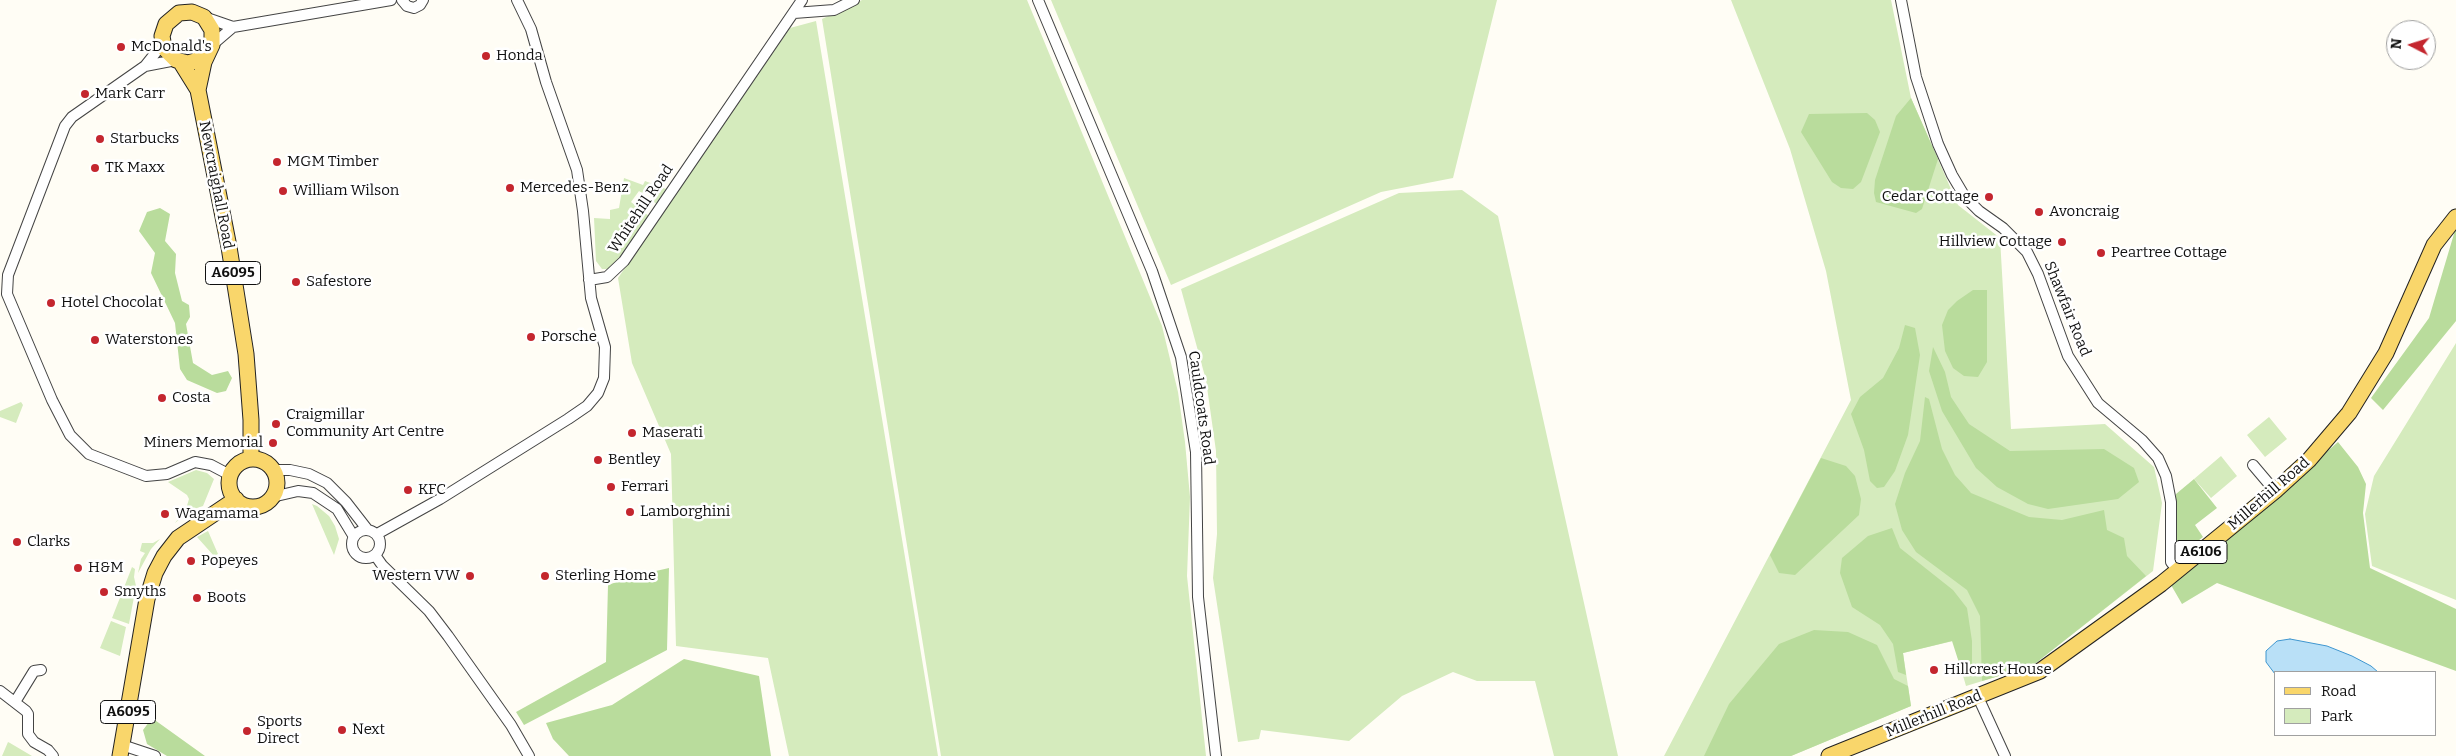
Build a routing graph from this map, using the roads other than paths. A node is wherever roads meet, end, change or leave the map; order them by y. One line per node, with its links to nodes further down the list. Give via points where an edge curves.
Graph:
1 (177, 0): 13 (main road)
2 (189, 0): 12 (main road, Newcraighall Road / A6095)
3 (391, 0): 14 (street)
4 (402, 0): 5 (street, via 414,8)
5 (423, 0)
6 (516, 0): 21 (street, via 531,29 577,170)
7 (802, 0): 11 (street, Whitehill Road)
8 (854, 0): 11 (street, via 834,10)
9 (1038, 0): 42 (street, Cauldcoats Road, via 1152,271 1181,357 1196,452 1198,597)
10 (1901, 0): 33 (street, Shawfair Road, via 1916,77 1952,175 1965,197 2027,252 2068,356 2098,403 2158,458 2166,476 2171,502 2171,562)
11 (794, 12): 21 (street, Whitehill Road, via 624,261 607,277)
12 (201, 15): 13 (main road, via 185,12); 14 (street); 16 (main road, Newcraighall Road / A6095, via 212,30)
13 (173, 16): 15 (main road, via 166,24)
14 (232, 27): 16 (street)
15 (162, 39): 17 (main road, Newcraighall Road / A6095, via 164,48); 18 (street)
16 (210, 49): 17 (main road, via 196,62); 19 (main road, Newcraighall Road / A6095)
17 (178, 61): 18 (street); 19 (main road, Newcraighall Road / A6095)
18 (145, 66): 25 (street, via 78,113 65,126 8,275 7,294 52,400 70,435 89,454 146,476 166,474 195,462 211,465)
19 (198, 90): 22 (main road, Newcraighall Road / A6095, via 246,354)
20 (2456, 218): 26 (main road, Millerhill Road / A6106, via 2434,245 2386,353 2349,412 2309,460)
21 (589, 280): 30 (street, via 605,347 604,378 598,393 586,406 537,439)
22 (251, 459): 24 (main road, via 264,461); 25 (main road, via 236,465)
23 (2253, 465): 26 (street)
24 (274, 470): 27 (main road, via 277,485); 29 (street, via 309,474 327,482)
25 (230, 475): 28 (main road, via 229,485)
26 (2275, 491): 33 (main road, Millerhill Road / A6106)
27 (272, 497): 28 (main road, via 257,506); 31 (street, via 298,491 313,493 337,509)
28 (236, 500): 38 (main road, A6095, via 182,535 157,567 147,599)
29 (367, 529): 30 (street); 31 (street)
30 (377, 534): 32 (street, via 380,547)
31 (354, 536): 32 (street, via 352,544 357,555 364,558)
32 (375, 555): 41 (street, via 429,611 511,724)
33 (2178, 571): 36 (main road, Millerhill Road / A6106, via 2040,671)
34 (41, 670): 37 (street, via 34,671)
35 (0, 691): 37 (street)
36 (1978, 696): 43 (main road, Millerhill Road / A6106); 44 (street)
37 (15, 702): 39 (street, via 28,714 28,734)
38 (121, 751): 40 (street)
39 (53, 756)
40 (155, 756)
41 (529, 756)
42 (1216, 756)
43 (1829, 756)
44 (2005, 756)

